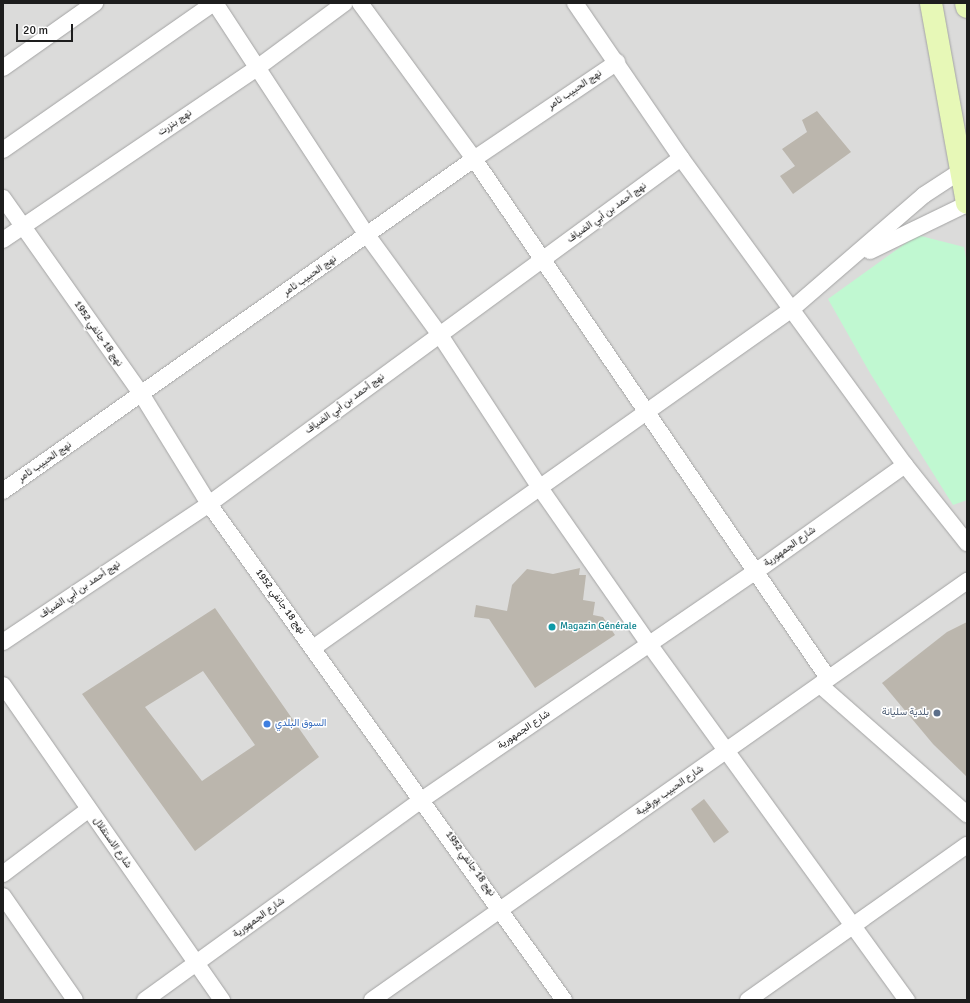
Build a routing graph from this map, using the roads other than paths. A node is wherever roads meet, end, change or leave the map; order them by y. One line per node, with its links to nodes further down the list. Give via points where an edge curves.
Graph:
1 (95, 3): 10 (street)
2 (214, 3): 11 (street); 12 (street)
3 (345, 3): 11 (street, نهج بنزرت)
4 (360, 3): 14 (street)
5 (575, 3): 9 (street)
6 (931, 3): 15 (main road)
7 (966, 3): 8 (main road)
8 (967, 7)
9 (617, 62): 13 (street); 14 (street, نهج الحبيب ثامر)
10 (3, 68)
11 (257, 68): 18 (street, نهج بنزرت); 19 (street)
12 (3, 150)
13 (681, 158): 21 (street, نهج أحمد بن أبي الضياف); 23 (street)
14 (474, 159): 19 (street, نهج الحبيب ثامر); 21 (street)
15 (964, 168): 17 (main road); 22 (street, via 924,195)
16 (3, 198): 18 (street, نهج 18 جانفي 1952)
17 (967, 203): 22 (street)
18 (23, 226): 20 (street, نهج بنزرت); 25 (street, نهج 18 جانفي 1952)
19 (367, 235): 24 (street); 25 (street, نهج الحبيب ثامر)
20 (3, 240)
21 (543, 260): 24 (street, نهج أحمد بن أبي الضياف); 26 (street)
22 (846, 264): 23 (street)
23 (792, 309): 26 (street); 27 (street)
24 (440, 335): 28 (street); 30 (street, نهج أحمد بن أبي الضياف)
25 (142, 395): 29 (street, نهج الحبيب ثامر); 30 (street, نهج 18 جانفي 1952)
26 (649, 411): 28 (street); 32 (street)
27 (905, 465): 31 (street); 32 (street, شارع الجمهورية)
28 (540, 488): 35 (street); 36 (street)
29 (3, 491)
30 (209, 504): 34 (street, نهج أحمد بن أبي الضياف); 36 (street, نهج 18 جانفي 1952)
31 (967, 543)
32 (755, 572): 35 (street, شارع الجمهورية); 37 (street)
33 (967, 581): 37 (street, شارع الحبيب بورقيبة)
34 (3, 642)
35 (649, 644): 39 (street); 40 (street, شارع الجمهورية)
36 (313, 648): 40 (street, نهج 18 جانفي 1952)
37 (824, 682): 39 (street, شارع الحبيب بورقيبة); 42 (street)
38 (3, 685): 41 (street, شارع الاستقلال)
39 (728, 751): 46 (street, شارع الحبيب بورقيبة); 47 (street)
40 (423, 799): 46 (street, نهج 18 جانفي 1952); 48 (street, شارع الجمهورية)
41 (88, 810): 44 (street); 48 (street, شارع الاستقلال)
42 (967, 814)
43 (967, 845): 47 (street)
44 (3, 874)
45 (3, 896): 49 (street)
46 (502, 909): 52 (street, شارع الحبيب بورقيبة); 53 (street, نهج 18 جانفي 1952)
47 (854, 923): 54 (street); 55 (street)
48 (197, 963): 50 (street, شارع الجمهورية); 51 (street, شارع الاستقلال)
49 (75, 1000)
50 (145, 1000)
51 (222, 1000)
52 (372, 1000)
53 (564, 1000)
54 (748, 1000)
55 (908, 1000)

